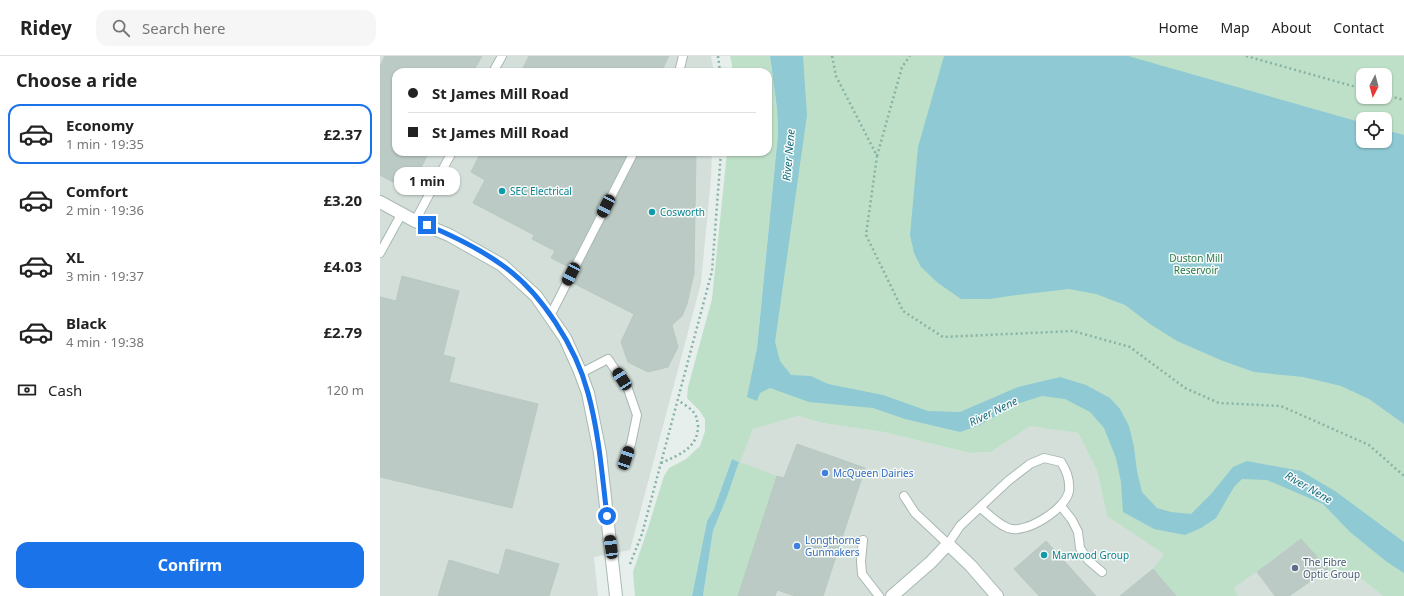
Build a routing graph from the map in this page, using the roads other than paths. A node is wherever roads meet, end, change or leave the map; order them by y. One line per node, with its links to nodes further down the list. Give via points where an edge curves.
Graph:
1 (502, 56): 3 (lane)
2 (683, 56): 4 (lane)
3 (496, 68)
4 (680, 68)
5 (450, 156): 9 (lane)
6 (632, 156): 11 (lane)
7 (380, 202): 8 (street)
8 (402, 213): 9 (street); 10 (lane)
9 (416, 221): 11 (street, via 449,234 502,265 536,296)
10 (380, 252)
11 (550, 316): 12 (street, via 565,338)
12 (581, 373): 13 (lane, via 608,359 628,389 637,415); 20 (street, via 588,393 600,453)
13 (626, 458)
14 (904, 496): 18 (lane, via 915,513)
15 (1061, 506): 16 (lane, via 1041,521 1025,528 1009,529); 16 (lane, via 1069,492 1067,471 1061,462 1044,458 1030,464 1008,481); 19 (lane, via 1078,532 1080,548 1088,560)
16 (980, 508): 18 (lane, via 960,526)
17 (863, 540): 21 (lane, via 862,574)
18 (948, 544): 22 (street); 23 (street)
19 (1102, 572)
20 (616, 596)
21 (879, 596)
22 (892, 596)
23 (997, 596)

